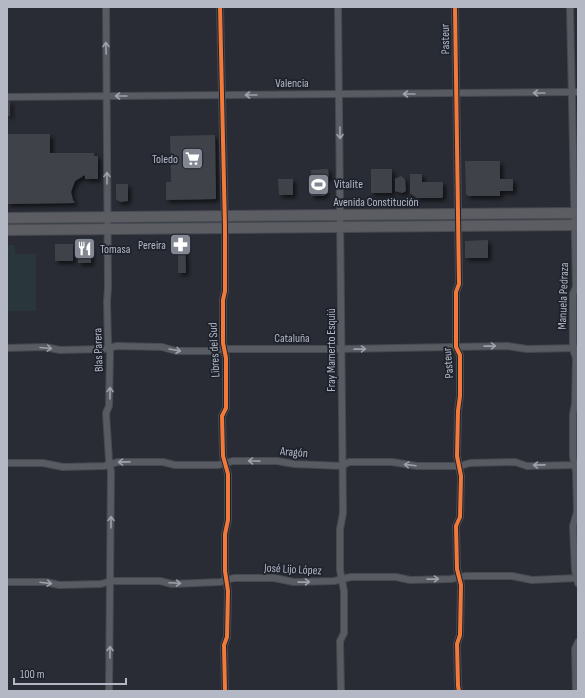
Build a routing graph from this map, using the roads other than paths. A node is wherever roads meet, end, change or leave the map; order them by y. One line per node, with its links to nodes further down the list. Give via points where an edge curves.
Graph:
1 (106, 7): 11 (street, Blas Parera, one-way to 1)
2 (220, 7): 9 (street, Libres del Sud)
3 (338, 7): 8 (street, Fray Mamerto Esquiú)
4 (455, 7): 7 (street, Pasteur)
5 (570, 7): 6 (street, Manuela Pedraza)
6 (575, 92): 7 (street, Valencia, one-way to 7); 12 (street, Manuela Pedraza)
7 (456, 93): 8 (street, Valencia, one-way to 8); 13 (street, Pasteur)
8 (339, 94): 9 (street, Valencia, one-way to 9); 14 (street, Fray Mamerto Esquiú, one-way to 14)
9 (222, 95): 11 (street, Valencia, one-way to 11); 15 (street, Libres del Sud)
10 (7, 96): 11 (street, Valencia)
11 (107, 96): 16 (street, Blas Parera, one-way to 11)
12 (576, 213): 13 (main road, Avenida Constitución); 18 (street, Manuela Pedraza)
13 (458, 214): 14 (main road, Avenida Constitución); 19 (street, Pasteur)
14 (341, 215): 15 (main road, Avenida Constitución); 20 (street, Fray Mamerto Esquiú)
15 (224, 216): 16 (main road, Avenida Constitución); 21 (street, Libres del Sud)
16 (107, 217): 17 (main road, Avenida Constitución); 22 (street, Blas Parera)
17 (7, 218)
18 (577, 225): 19 (main road, Avenida Constitución); 27 (street, Manuela Pedraza, via 576,287 573,294)
19 (458, 226): 20 (main road, Avenida Constitución); 24 (street, Pasteur)
20 (341, 227): 21 (main road, Avenida Constitución); 29 (street, Fray Mamerto Esquiú)
21 (225, 228): 22 (main road, Avenida Constitución); 28 (street, Libres del Sud)
22 (107, 229): 23 (main road, Avenida Constitución); 26 (street, Blas Parera)
23 (7, 230)
24 (456, 347): 27 (street, Cataluña, one-way to 27, via 507,346 527,350); 29 (street, Cataluña, one-way to 24); 35 (street, Pasteur, via 460,355 457,456)
25 (7, 348): 26 (street, Cataluña, one-way to 26)
26 (109, 348): 28 (street, Cataluña, one-way to 28, via 162,347 176,351); 32 (street, Blas Parera, one-way to 26, via 106,413 109,406)
27 (575, 348): 33 (street, Manuela Pedraza, via 573,458)
28 (223, 349): 29 (street, Cataluña); 31 (street, Libres del Sud, via 226,358 226,408 222,416)
29 (341, 349): 34 (street, Fray Mamerto Esquiú)
30 (7, 463): 32 (street, Aragón, via 42,463 63,467)
31 (225, 463): 32 (street, Aragón, one-way to 32); 34 (street, Aragón, one-way to 31, via 276,461); 38 (street, Libres del Sud, via 228,474 228,520 225,534)
32 (110, 464): 40 (street, Blas Parera, one-way to 32)
33 (576, 464): 35 (street, Aragón, one-way to 35, via 527,466 516,462 470,463); 39 (street, Manuela Pedraza, via 577,512 574,533 575,570)
34 (342, 466): 35 (street, Aragón, one-way to 34, via 417,466 392,462 349,462); 37 (street, Fray Mamerto Esquiú)
35 (460, 466): 36 (street, Pasteur, via 460,517 456,526)
36 (459, 577): 37 (street, José Lijo López, one-way to 36, via 396,576 410,580); 39 (street, José Lijo López, via 512,576 532,580); 46 (street, Pasteur)
37 (342, 579): 38 (street, José Lijo López, one-way to 37, via 274,578 294,582); 45 (street, Fray Mamerto Esquiú, via 344,633 340,641)
38 (227, 580): 40 (street, José Lijo López, one-way to 38, via 160,581 172,584); 44 (street, Libres del Sud)
39 (578, 580)
40 (111, 581): 41 (street, José Lijo López, one-way to 40, via 46,582 59,585 101,584); 43 (street, Blas Parera, one-way to 40)
41 (7, 582)
42 (578, 642): 47 (street, via 575,649)
43 (109, 691)
44 (225, 691)
45 (341, 691)
46 (459, 691)
47 (576, 691)

